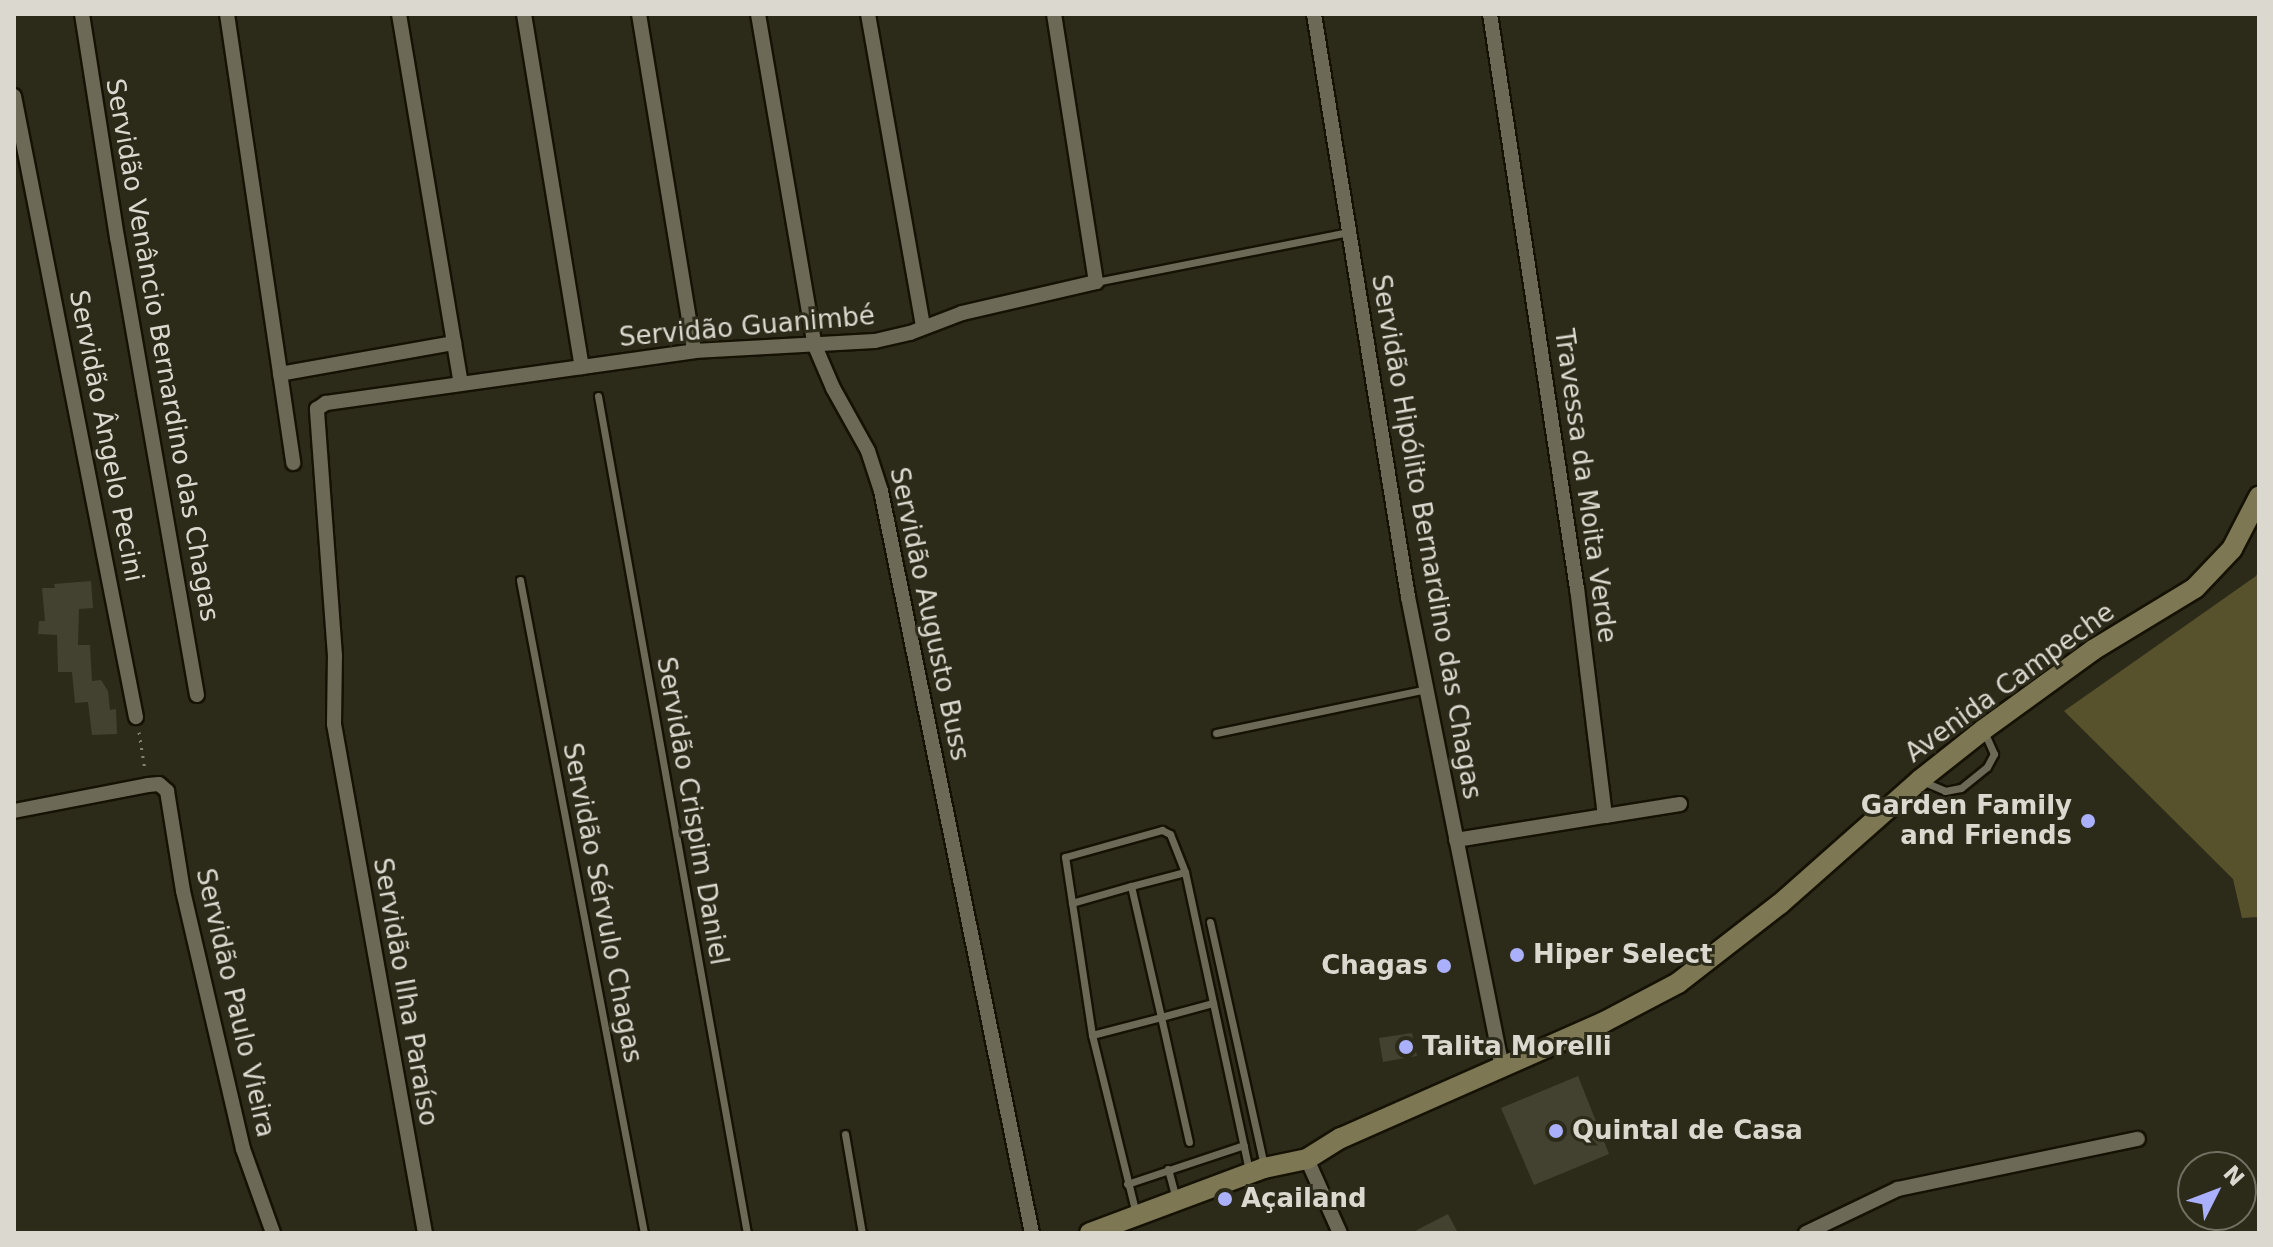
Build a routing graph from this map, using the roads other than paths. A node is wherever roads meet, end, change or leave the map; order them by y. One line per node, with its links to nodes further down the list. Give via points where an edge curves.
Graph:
1 (82, 14): 26 (street, Servidão Venâncio Bernardino das Chagas)
2 (227, 14): 19 (street)
3 (399, 14): 15 (street)
4 (524, 14): 18 (street)
5 (639, 14): 17 (street)
6 (758, 14): 16 (street, Servidão Augusto Buss)
7 (868, 14): 14 (street)
8 (1054, 14): 13 (street)
9 (1314, 14): 12 (street, Servidão Hipólito Bernardino das Chagas)
10 (1490, 14): 33 (street, Travessa da Moita Verde, via 1575,574)
11 (14, 96): 27 (street, Servidão Ângelo Pecini)
12 (1349, 232): 13 (lane); 25 (street, Servidão Hipólito Bernardino das Chagas)
13 (1096, 282): 14 (street, Servidão Guanimbé)
14 (923, 327): 16 (street, Servidão Guanimbé, via 875,341)
15 (454, 343): 19 (street); 20 (street)
16 (815, 346): 17 (street, Servidão Guanimbé); 58 (street, Servidão Augusto Buss, via 868,451 881,491)
17 (694, 351): 18 (street, Servidão Guanimbé)
18 (582, 367): 20 (street, Servidão Guanimbé)
19 (280, 374): 22 (street)
20 (461, 383): 54 (street, Servidão Ilha Paraíso, via 326,403 317,409 339,759)
21 (598, 396): 56 (lane, Servidão Crispim Daniel)
22 (293, 463)
23 (2259, 497): 28 (main road, Avenida Campeche, via 2232,549 2195,588 2093,650)
24 (520, 580): 55 (lane, Servidão Sérvulo Chagas)
25 (1426, 689): 29 (lane); 34 (street, Servidão Hipólito Bernardino das Chagas)
26 (197, 695)
27 (136, 717)
28 (1983, 730): 30 (main road, Avenida Campeche); 30 (lane, via 1994,754 1987,767 1961,788 1945,791)
29 (1216, 733)
30 (1920, 780): 42 (main road, Avenida Campeche, via 1699,968 1604,1022)
31 (1680, 804): 33 (street)
32 (14, 811): 53 (street, Servidão Paulo Vieira, via 153,784 167,791 183,891 243,1149)
33 (1605, 816): 34 (street)
34 (1456, 840): 42 (street, Servidão Hipólito Bernardino das Chagas)
35 (1185, 872): 36 (lane); 37 (lane, via 1170,834 1162,830 1065,857); 39 (lane)
36 (1131, 886): 37 (lane); 40 (lane)
37 (1072, 903): 41 (lane)
38 (1210, 922): 49 (lane)
39 (1213, 1003): 40 (lane); 46 (lane)
40 (1161, 1017): 41 (lane); 45 (lane)
41 (1092, 1035): 50 (lane)
42 (1502, 1067): 47 (main road, Avenida Campeche, via 1341,1138)
43 (845, 1134): 57 (lane)
44 (2138, 1139): 61 (street, via 1898,1189)
45 (1189, 1142)
46 (1244, 1145): 48 (lane); 49 (lane)
47 (1307, 1159): 49 (main road, Avenida Campeche); 60 (street)
48 (1168, 1169): 50 (lane); 51 (lane)
49 (1257, 1170): 51 (main road, Avenida Campeche)
50 (1127, 1184): 52 (lane)
51 (1176, 1198): 52 (main road, Avenida Campeche)
52 (1136, 1214): 59 (main road, Avenida Campeche)
53 (273, 1233)
54 (425, 1233)
55 (644, 1233)
56 (747, 1233)
57 (862, 1233)
58 (1032, 1233)
59 (1090, 1233)
60 (1340, 1233)
61 (1806, 1233)

